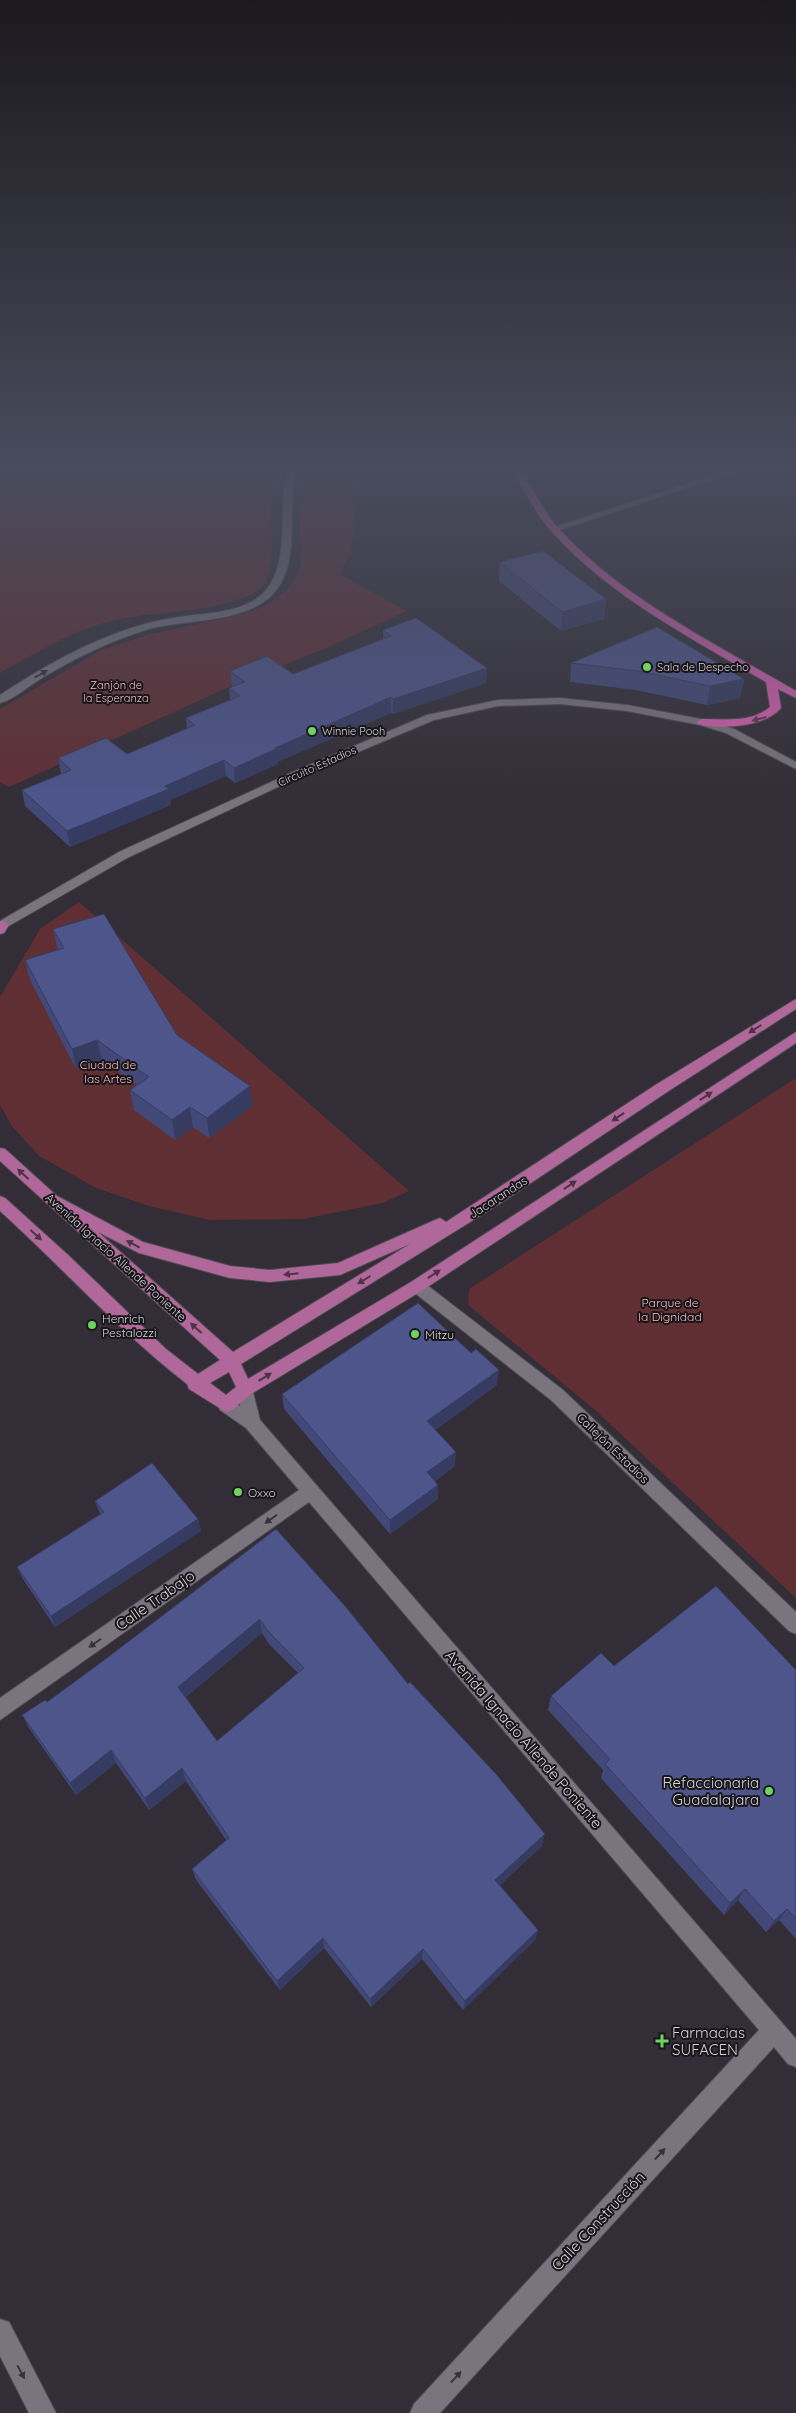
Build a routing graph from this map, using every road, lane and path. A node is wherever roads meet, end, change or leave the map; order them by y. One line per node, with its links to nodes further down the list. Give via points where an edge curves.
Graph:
1 (275, 584): 5 (street, one-way to 1, via 71,657 103,643 166,622 197,619 246,607 264,597)
2 (618, 584): 3 (highway, via 660,616)
3 (772, 681): 4 (highway); 6 (highway, one-way to 6, via 776,708 768,716 748,722)
4 (796, 697)
5 (0, 700)
6 (702, 722): 7 (street, Circuito Estadios, via 730,731); 8 (street, Circuito Estadios, via 627,708 560,701 498,703 432,716 123,855)
7 (796, 766)
8 (1, 927)
9 (796, 1003): 12 (main road, Jacarandas, one-way to 12)
10 (796, 1037): 15 (main road, one-way to 10)
11 (0, 1153): 13 (main road, Avenida Ignacio Allende Poniente, one-way to 11)
12 (499, 1197): 13 (main road, one-way to 13, via 340,1269 270,1276 230,1272 139,1247); 16 (main road, Jacarandas, one-way to 16)
13 (49, 1198): 16 (main road, Avenida Ignacio Allende Poniente, one-way to 13)
14 (0, 1202): 17 (main road, one-way to 17, via 160,1354)
15 (416, 1286): 18 (main road, one-way to 15); 22 (street, Callejón Estadios, via 557,1395)
16 (232, 1361): 17 (main road, Jacarandas); 18 (main road)
17 (196, 1384): 19 (main road)
18 (245, 1389): 19 (main road); 20 (street)
19 (226, 1405): 20 (street)
20 (252, 1423): 21 (street, Avenida Ignacio Allende Poniente)
21 (311, 1491): 23 (street, Calle Trabajo, one-way to 23); 24 (street, Avenida Ignacio Allende Poniente)
22 (796, 1625)
23 (0, 1710)
24 (774, 2030): 25 (street, Avenida Ignacio Allende Poniente); 28 (street, Calle Construcción, one-way to 24)
25 (796, 2056)
26 (0, 2331): 27 (street, one-way to 27)
27 (43, 2413)
28 (423, 2413)

